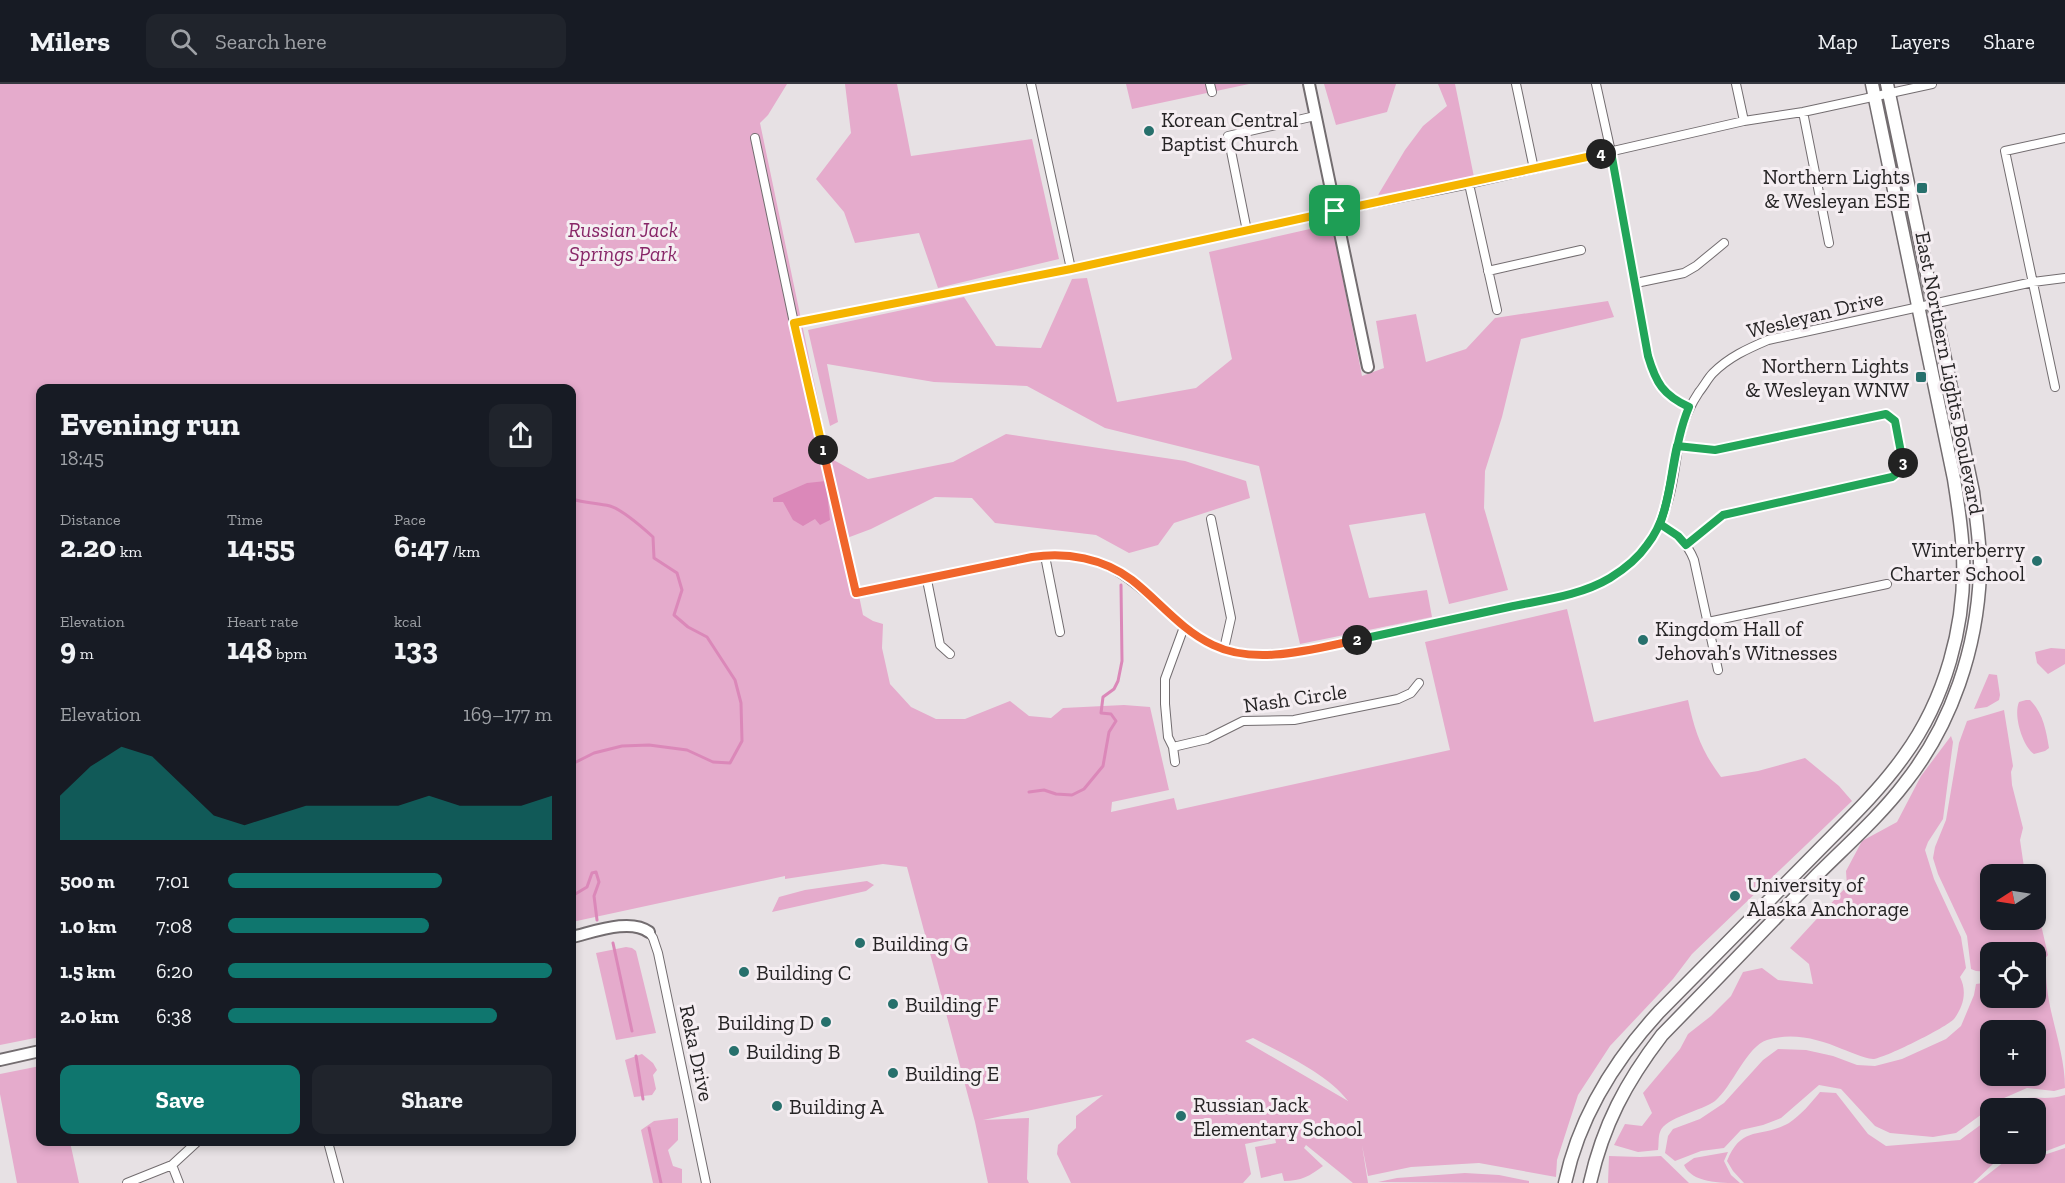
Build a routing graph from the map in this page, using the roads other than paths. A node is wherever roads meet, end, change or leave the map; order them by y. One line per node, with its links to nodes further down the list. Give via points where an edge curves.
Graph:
1 (1031, 84): 22 (street)
2 (1309, 84): 10 (street)
3 (1516, 84): 15 (street)
4 (1596, 84): 14 (street)
5 (1736, 84): 11 (street)
6 (1932, 84): 7 (street)
7 (1888, 89): 8 (street); 27 (main road, East Northern Lights Boulevard)
8 (1874, 90): 9 (street); 28 (main road, East Northern Lights Boulevard)
9 (1803, 112): 11 (street); 20 (street)
10 (1315, 116): 17 (street); 18 (street, via 1228,136)
11 (1744, 121): 14 (street)
12 (755, 138): 30 (street)
13 (2065, 138): 25 (street, via 2005,151)
14 (1611, 152): 15 (street); 26 (street)
15 (1534, 169): 16 (street)
16 (1469, 184): 17 (street); 23 (street)
17 (1335, 211): 18 (street); 31 (street)
18 (1247, 231): 22 (street)
19 (1724, 243): 26 (street, via 1684,273)
20 (1829, 243)
21 (1581, 250): 23 (street)
22 (1071, 269): 30 (street)
23 (1488, 271): 29 (street)
24 (2065, 278): 25 (street, Wesleyan Drive)
25 (2033, 282): 27 (street, Wesleyan Drive); 32 (street)
26 (1636, 283): 33 (street, via 1653,373 1667,395)
27 (1934, 304): 28 (street, Wesleyan Drive); 62 (main road, East Northern Lights Boulevard, via 1973,492 1979,541 1973,634 1953,702 1904,785 1648,1053 1612,1113)
28 (1918, 307): 33 (street, Wesleyan Drive, via 1757,344 1737,353 1712,374); 61 (main road, East Northern Lights Boulevard, via 1954,479 1963,556 1959,622 1943,683 1918,735 1886,779 1627,1048 1593,1101)
29 (1497, 310)
30 (794, 323): 39 (street, Wesleyan Drive, via 856,593)
31 (1368, 367)
32 (2055, 387)
33 (1689, 407): 34 (street, Wesleyan Drive)
34 (1677, 446): 36 (street, Wesleyan Drive); 37 (street, via 1715,450 1886,414 1895,421 1904,468 1892,477 1723,515)
35 (1211, 519): 44 (street, via 1231,618)
36 (1660, 524): 37 (street); 44 (street, Wesleyan Drive, via 1647,545 1624,568 1584,590 1306,651 1265,655)
37 (1686, 545): 41 (street, via 1694,560)
38 (1045, 555): 39 (street, Wesleyan Drive); 42 (street, Wesleyan Drive, via 1098,562 1130,578); 43 (street)
39 (927, 580): 45 (street, via 940,645)
40 (1887, 584): 41 (street)
41 (1708, 622): 46 (street)
42 (1184, 627): 44 (street, Wesleyan Drive); 48 (street, via 1166,679 1168,737)
43 (1060, 632)
44 (1224, 649)
45 (950, 654)
46 (1718, 670)
47 (1419, 683): 48 (street, Nash Circle, via 1411,693 1398,699 1294,720 1243,721 1207,739)
48 (1173, 747): 49 (street)
49 (1175, 762)
50 (649, 932): 51 (street, via 631,925); 60 (street, Reka Drive, via 658,953)
51 (576, 936)
52 (36, 1053): 53 (street)
53 (0, 1060)
54 (193, 1146): 56 (street)
55 (329, 1146): 59 (street)
56 (172, 1165): 57 (street); 58 (street)
57 (127, 1183)
58 (179, 1183)
59 (339, 1183)
60 (706, 1183)
61 (1565, 1183)
62 (1590, 1183)

